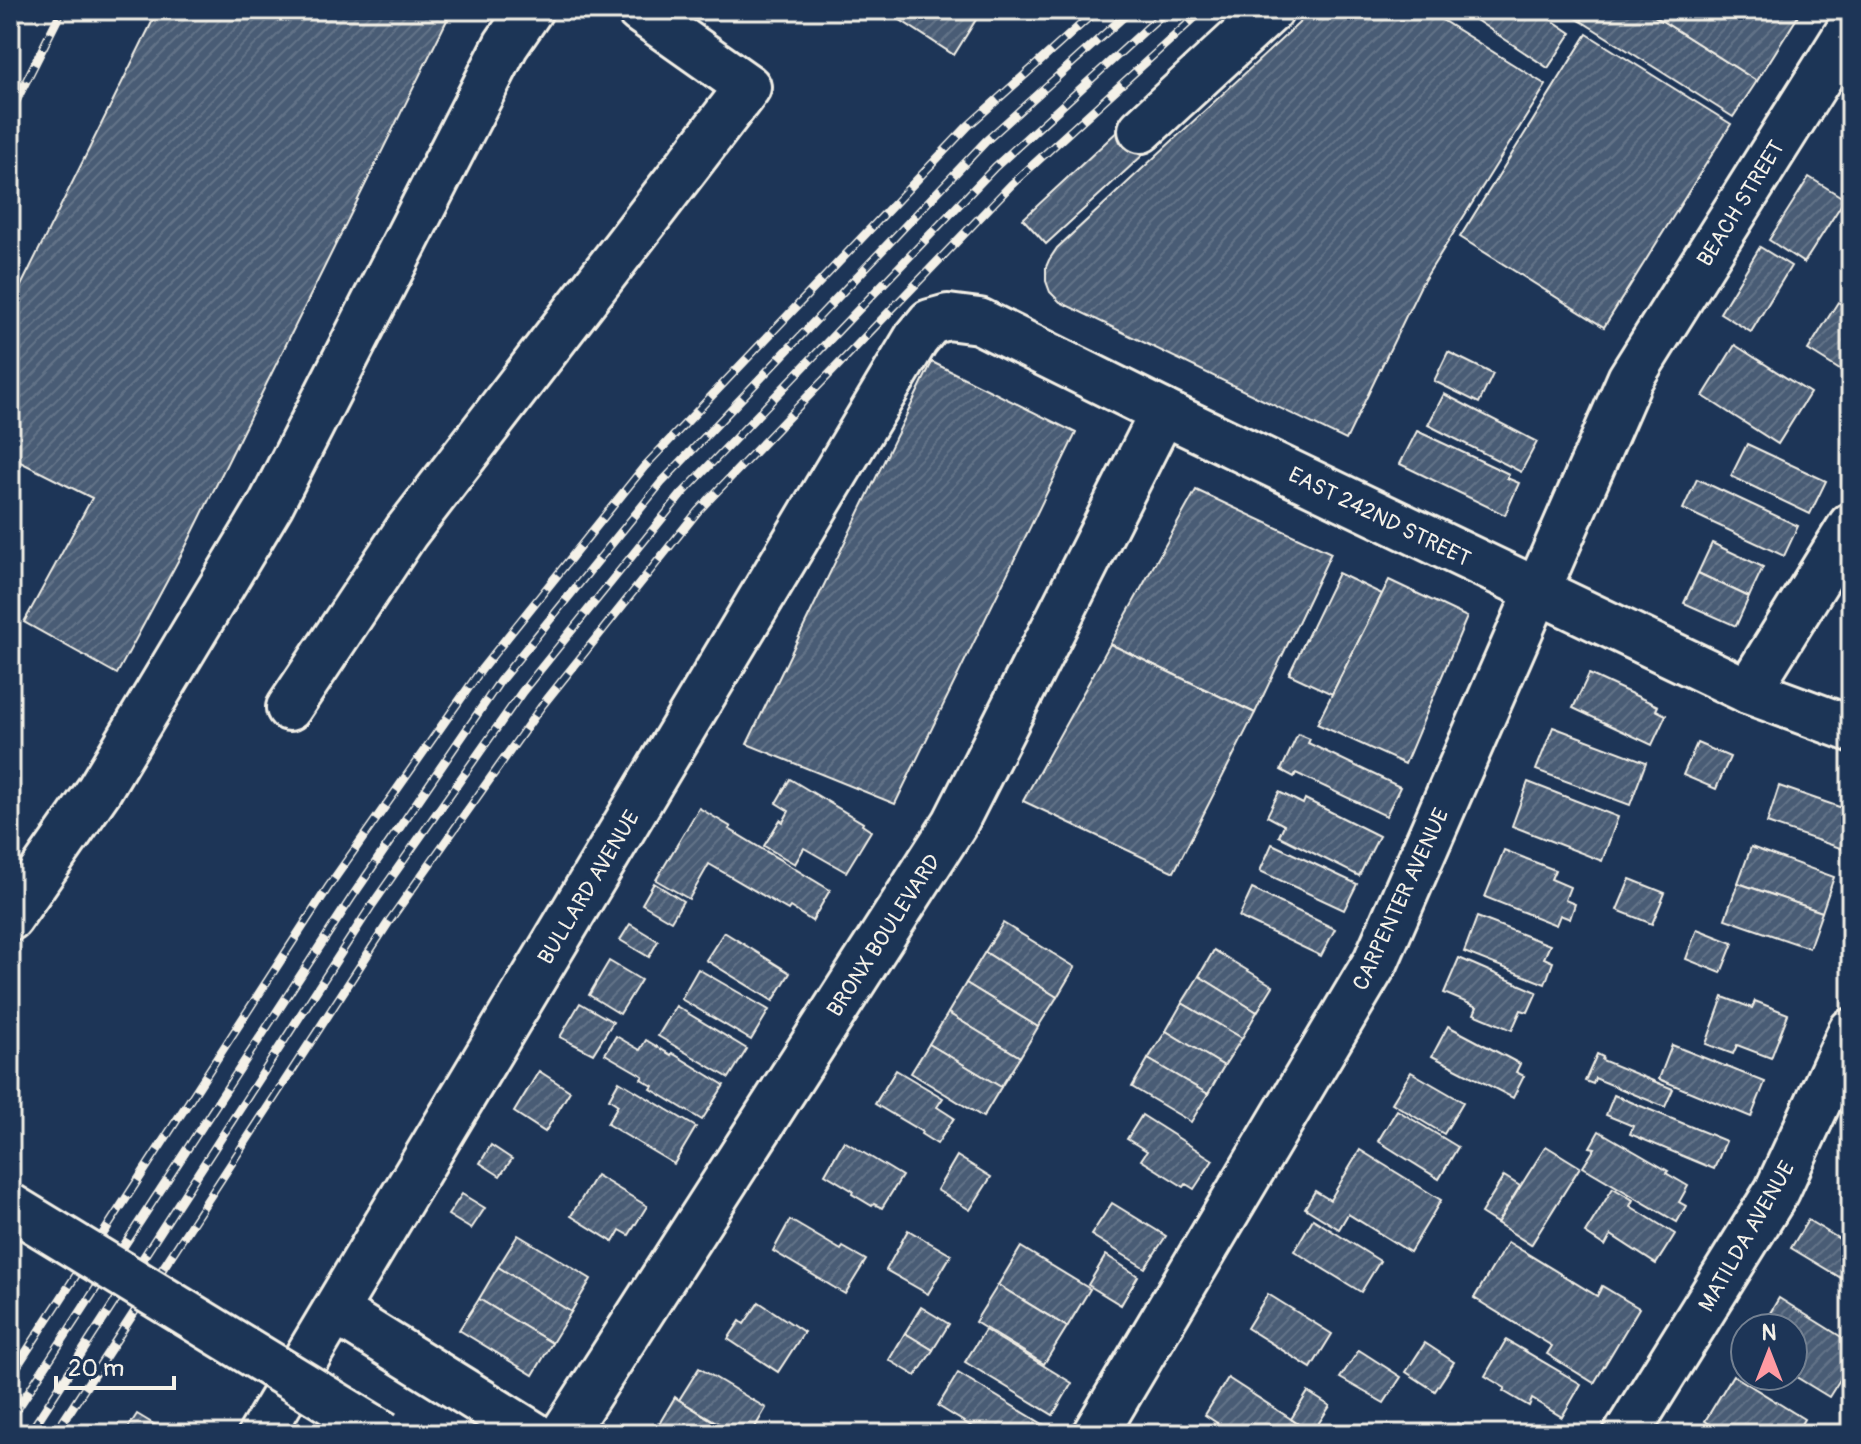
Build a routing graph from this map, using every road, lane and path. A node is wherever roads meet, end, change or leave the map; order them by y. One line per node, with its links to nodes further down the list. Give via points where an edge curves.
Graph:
1 (639, 10): 12 (street, via 748,87 406,532)
2 (1271, 10): 5 (street)
3 (1851, 27): 7 (street, BEACH STREET)
4 (518, 28): 14 (street, via 271,504 99,790)
5 (1141, 130)
6 (916, 339): 8 (street, EAST 242ND STREET, via 930,322 948,317 979,321); 17 (street, BULLARD AVENUE)
7 (1630, 379): 10 (street, CARPENTER AVENUE)
8 (1163, 412): 10 (street, EAST 242ND STREET); 21 (street, BRONX BOULEVARD, via 955,823)
9 (1851, 525): 11 (street)
10 (1537, 591): 11 (street, EAST 242ND STREET); 22 (street, CARPENTER AVENUE, via 1376,961)
11 (1748, 691): 13 (street, EAST 242ND STREET)
12 (289, 708)
13 (1851, 729)
14 (10, 918)
15 (1851, 1031): 23 (street, MATILDA AVENUE, via 1777,1191)
16 (10, 1206): 19 (street, bridge)
17 (335, 1311): 18 (street, BULLARD AVENUE); 20 (street)
18 (261, 1434)
19 (384, 1434)
20 (533, 1434)
21 (563, 1434)
22 (1095, 1434)
23 (1626, 1434)

